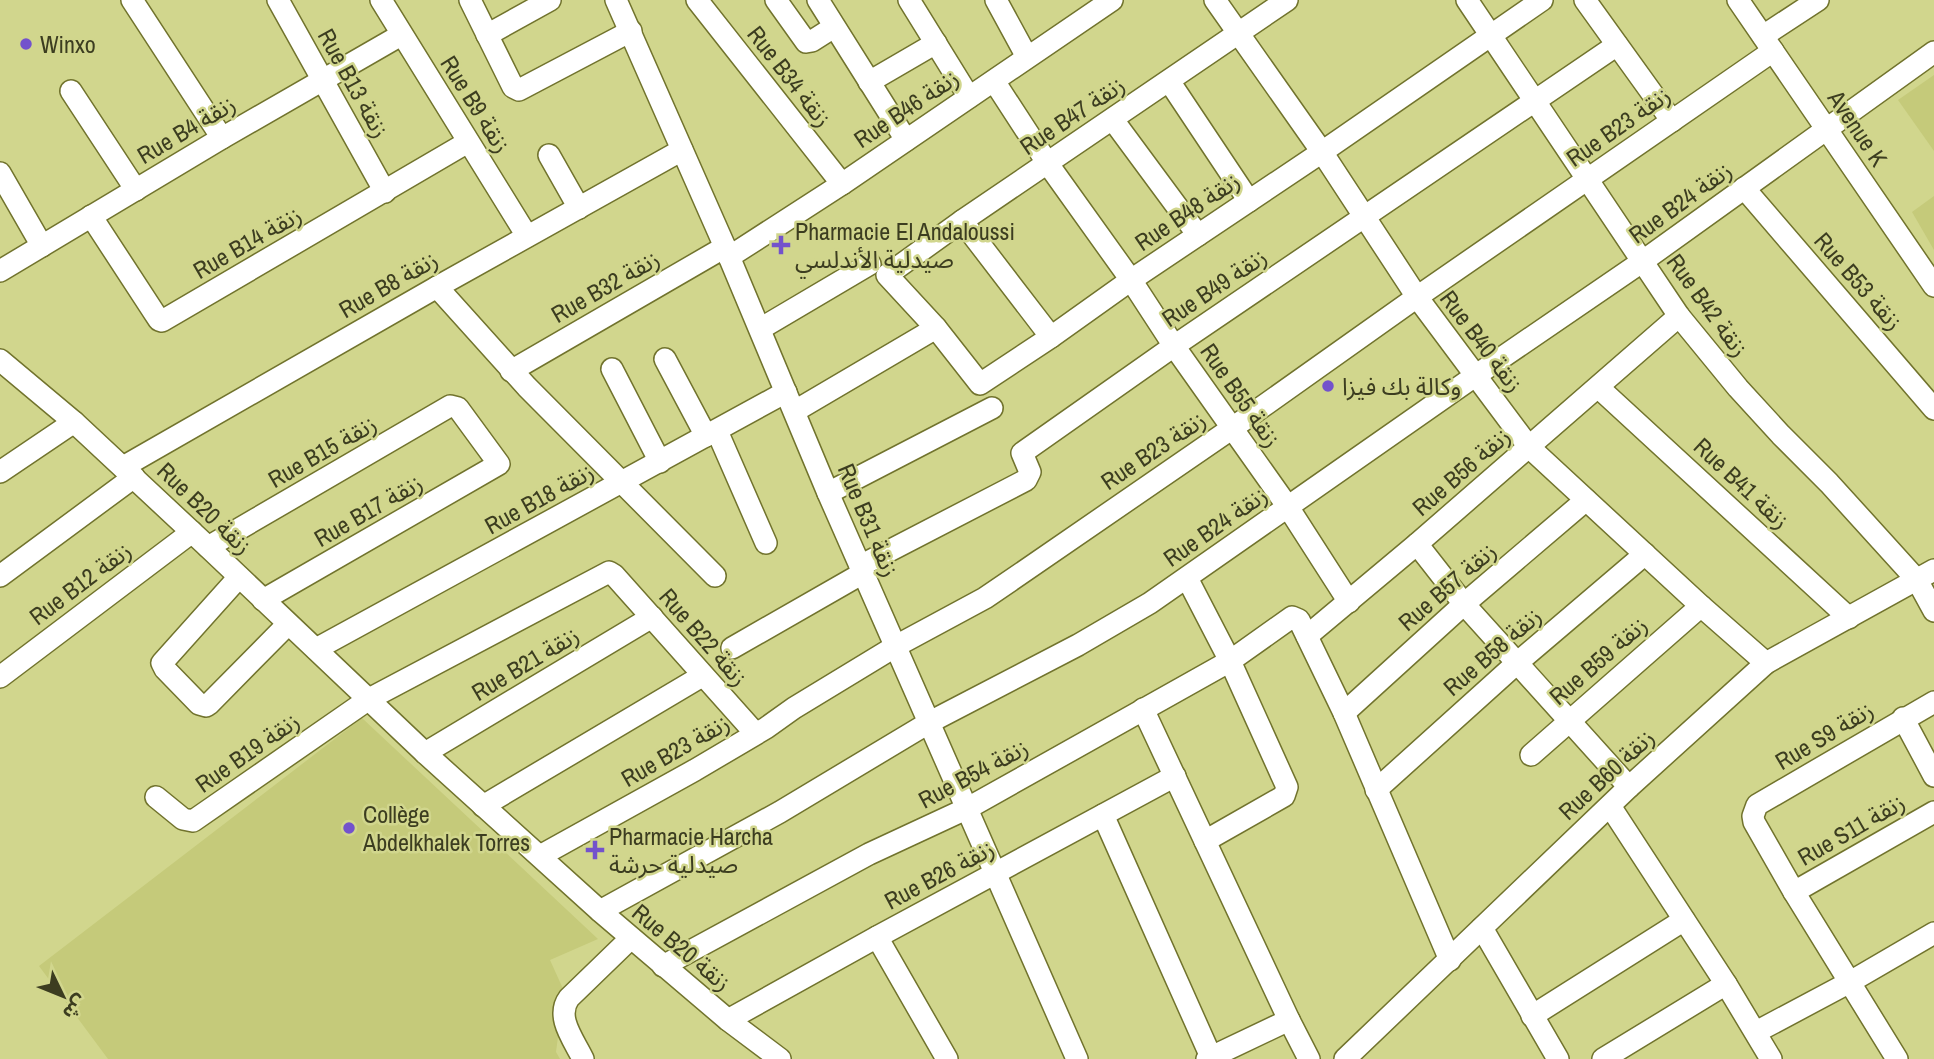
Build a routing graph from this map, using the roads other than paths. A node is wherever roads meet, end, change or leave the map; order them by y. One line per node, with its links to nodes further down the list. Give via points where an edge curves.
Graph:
1 (132, 0): 41 (street)
2 (278, 0): 31 (street, Rue B13 زنقة)
3 (381, 0): 23 (street, Rue B9 زنقة)
4 (470, 0): 24 (street, Rue B9 زنقة)
5 (550, 0): 24 (street)
6 (616, 0): 21 (street, Rue B31 زنقة)
7 (697, 0): 50 (street, Rue B34 زنقة)
8 (776, 0): 20 (street, via 806,42)
9 (818, 0): 20 (street)
10 (909, 0): 26 (street)
11 (996, 0): 30 (street)
12 (1112, 0): 30 (street, Rue B46 زنقة)
13 (1215, 0): 22 (street, Rue B40 زنقة)
14 (1287, 0): 22 (street, Rue B47 زنقة)
15 (1467, 0): 25 (street, Rue B42 زنقة)
16 (1542, 0): 25 (street, Rue B48 زنقة)
17 (1585, 0): 28 (street)
18 (1738, 0): 27 (street, Avenue K)
19 (1818, 0): 27 (street, Rue B23 زنقة)
20 (834, 27): 34 (street)
21 (631, 30): 24 (street, Rue B9 زنقة, via 522,90 513,87); 44 (street, Rue B31 زنقة)
22 (1239, 33): 33 (street, Rue B47 زنقة); 45 (street, Rue B40 زنقة)
23 (401, 35): 31 (street, Rue B4 زنقة); 43 (street, Rue B9 زنقة)
24 (487, 35)
25 (1492, 35): 37 (street, Rue B42 زنقة); 45 (street, Rue B48 زنقة)
26 (936, 43): 34 (street); 36 (street)
27 (1768, 44): 39 (street, Rue B23 زنقة); 40 (street, Avenue K)
28 (1617, 45): 37 (street, Rue B49 زنقة); 39 (street)
29 (1934, 52): 40 (street, Rue B24 زنقة)
30 (1027, 57): 32 (street, Rue B46 زنقة)
31 (323, 80): 41 (street, Rue B4 زنقة); 53 (street, Rue B13 زنقة)
32 (994, 81): 36 (street, Rue B46 زنقة); 47 (street, Rue B55 زنقة)
33 (1169, 81): 38 (street, Rue B47 زنقة); 54 (street)
34 (869, 82): 42 (street)
35 (71, 90): 52 (street)
36 (969, 97): 42 (street, Rue B46 زنقة)
37 (1536, 101): 49 (street, Rue B42 زنقة); 56 (street, Rue B49 زنقة)
38 (1113, 120): 47 (street, Rue B47 زنقة); 59 (street)
39 (1672, 121): 49 (street, Rue B23 زنقة)
40 (1826, 129): 51 (street, Rue B24 زنقة); 67 (street, Avenue K)
41 (222, 138): 52 (street, Rue B4 زنقة)
42 (906, 140): 50 (street, Rue B46 زنقة)
43 (468, 142): 53 (street, Rue B14 زنقة); 60 (street, Rue B9 زنقة)
44 (682, 150): 55 (street, Rue B8 زنقة); 62 (street, Rue B31 زنقة)
45 (1322, 152): 54 (street, Rue B48 زنقة); 56 (street, Rue B40 زنقة)
46 (549, 155): 55 (street)
47 (1048, 164): 58 (street, Rue B47 زنقة); 66 (street, Rue B55 زنقة)
48 (0, 173): 61 (street)
49 (1587, 180): 63 (street, Rue B42 زنقة); 69 (street, Rue B23 زنقة)
50 (842, 184): 62 (street, Rue B46 زنقة)
51 (1744, 188): 63 (street, Rue B24 زنقة); 83 (street, Rue B53 زنقة)
52 (136, 190): 57 (street, Rue B4 زنقة)
53 (385, 192): 57 (street, Rue B14 زنقة, via 162,321)
54 (1249, 201): 59 (street, Rue B48 زنقة)
55 (579, 208): 60 (street, Rue B8 زنقة)
56 (1365, 215): 69 (street, Rue B40 زنقة); 74 (street, Rue B49 زنقة)
57 (92, 216): 61 (street, Rue B4 زنقة)
58 (962, 221): 64 (street, Rue B47 زنقة); 73 (street)
59 (1198, 235): 66 (street, Rue B48 زنقة)
60 (527, 236): 68 (street, Rue B8 زنقة)
61 (42, 246): 65 (street, Rue B4 زنقة)
62 (727, 252): 72 (street, Rue B31 زنقة); 78 (street, Rue B32 زنقة)
63 (1643, 261): 70 (street, Rue B42 زنقة); 79 (street, Rue B24 زنقة)
64 (878, 270): 71 (street, Rue B48 زنقة); 72 (street, Rue B47 زنقة)
65 (0, 271)
66 (1131, 280): 73 (street, Rue B48 زنقة); 74 (street, Rue B55 زنقة)
67 (1934, 286)
68 (437, 287): 78 (street); 91 (street, Rue B8 زنقة)
69 (1417, 297): 79 (street, Rue B40 زنقة); 85 (street, Rue B23 زنقة)
70 (1679, 316): 80 (street, Rue B56 زنقة); 102 (street, Rue B42 زنقة, via 1781,435)
71 (936, 328): 73 (street, Rue B48 زنقة, via 979,384); 81 (street, Rue B18 زنقة)
72 (760, 329): 81 (street, Rue B31 زنقة)
73 (1051, 337)
74 (1174, 346): 85 (street, Rue B55 زنقة); 101 (street, Rue B49 زنقة, via 1022,453 1030,472 1026,480)
75 (665, 359): 86 (street)
76 (0, 360): 84 (street, Rue B20 زنقة)
77 (612, 369): 88 (street)
78 (511, 370): 92 (street)
79 (1475, 376): 87 (street, Rue B40 زنقة); 95 (street, Rue B24 زنقة)
80 (1599, 388): 87 (street, Rue B56 زنقة); 113 (street, Rue B41 زنقة)
81 (790, 402): 86 (street, Rue B18 زنقة); 93 (street, Rue B31 زنقة)
82 (992, 408): 93 (street)
83 (1934, 409)
84 (74, 422): 90 (street); 91 (street, Rue B20 زنقة)
85 (1231, 429): 95 (street, Rue B55 زنقة); 116 (street, Rue B23 زنقة, via 985,598)
86 (712, 433): 88 (street, Rue B18 زنقة); 97 (street)
87 (1530, 447): 94 (street, Rue B40 زنقة); 98 (street, Rue B56 زنقة)
88 (660, 462): 92 (street, Rue B18 زنقة)
89 (499, 464): 99 (street, Rue B15 زنقة, via 458,408 450,406); 107 (street, Rue B17 زنقة)
90 (0, 472)
91 (128, 472): 96 (street, Rue B20 زنقة); 103 (street, Rue B8 زنقة)
92 (621, 483): 104 (street); 118 (street, Rue B18 زنقة)
93 (828, 493): 101 (street, Rue B31 زنقة)
94 (1586, 500): 100 (street, Rue B40 زنقة); 109 (street, Rue B57 زنقة)
95 (1288, 507): 106 (street, Rue B24 زنقة); 108 (street, Rue B55 زنقة)
96 (192, 532): 99 (street, Rue B20 زنقة); 123 (street, Rue B12 زنقة)
97 (766, 543)
98 (1417, 544): 108 (street, Rue B56 زنقة); 109 (street)
99 (208, 547): 105 (street, Rue B20 زنقة)
100 (1645, 554): 110 (street, Rue B40 زنقة); 120 (street, Rue B58 زنقة)
101 (862, 570): 116 (street, Rue B31 زنقة); 117 (street)
102 (1925, 575): 111 (street, Rue B42 زنقة); 113 (street, Rue B60 زنقة)
103 (0, 576)
104 (715, 576)
105 (239, 577): 107 (street, Rue B20 زنقة); 114 (street, via 162,663 199,704 209,704)
106 (1187, 578): 119 (street); 130 (street, Rue B24 زنقة, via 1118,623)
107 (263, 600): 114 (street, Rue B20 زنقة)
108 (1349, 602): 115 (street, Rue B56 زنقة)
109 (1464, 604): 120 (street); 127 (street, Rue B57 زنقة)
110 (1701, 606): 121 (street, Rue B40 زنقة); 129 (street, Rue B59 زنقة)
111 (1934, 611)
112 (652, 617): 122 (street, Rue B22 زنقة); 124 (street, Rue B22 زنقة, via 614,575 605,573); 132 (street, Rue B21 زنقة)
113 (1849, 618): 121 (street, Rue B60 زنقة)
114 (288, 624): 118 (street, Rue B20 زنقة)
115 (1303, 628): 119 (street, Rue B54 زنقة, via 1292,617); 127 (street)
116 (896, 646): 130 (street, Rue B31 زنقة); 131 (street, Rue B23 زنقة)
117 (732, 648)
118 (316, 649): 124 (street, Rue B20 زنقة)
119 (1230, 661): 126 (street, Rue B54 زنقة); 144 (street, via 1287,791)
120 (1517, 663): 129 (street); 137 (street, Rue B58 زنقة)
121 (1766, 663): 136 (street, Rue B60 زنقة)
122 (702, 676): 131 (street, Rue B22 زنقة); 139 (street)
123 (0, 677)
124 (369, 699): 132 (street, Rue B20 زنقة); 138 (street, Rue B19 زنقة, via 192,821)
125 (1934, 702): 128 (street, Rue S9 زنقة)
126 (1143, 709): 134 (street); 141 (street, Rue B54 زنقة)
127 (1344, 713): 137 (street)
128 (1903, 718): 135 (street); 147 (street, Rue S9 زنقة, via 1758,805 1754,822)
129 (1569, 720): 133 (street, Rue B59 زنقة); 136 (street)
130 (930, 722): 141 (street, Rue B31 زنقة); 148 (street, Rue B24 زنقة, via 780,812)
131 (755, 733): 145 (street, Rue B23 زنقة)
132 (425, 753): 139 (street, Rue B20 زنقة)
133 (1531, 755)
134 (1175, 776): 143 (street, Rue B26 زنقة); 144 (street)
135 (1934, 776)
136 (1629, 787): 140 (street, Rue B60 زنقة)
137 (1376, 790): 154 (street)
138 (156, 797)
139 (483, 806): 145 (street, Rue B20 زنقة)
140 (1610, 806): 149 (street); 150 (street, Rue B60 زنقة)
141 (968, 808): 146 (street, Rue B31 زنقة); 155 (street, Rue B54 زنقة, via 869,854)
142 (1934, 812): 147 (street, Rue S11 زنقة)
143 (1103, 815): 146 (street, Rue B26 زنقة); 162 (street)
144 (1205, 841): 160 (street)
145 (540, 856): 148 (street, Rue B20 زنقة)
146 (995, 874): 152 (street, Rue B26 زنقة); 167 (street, Rue B31 زنقة)
147 (1794, 892): 156 (street)
148 (600, 911): 153 (street, Rue B20 زنقة)
149 (1684, 920): 157 (street); 158 (street)
150 (1482, 928): 154 (street, Rue B60 زنقة); 158 (street)
151 (1934, 933): 156 (street)
152 (877, 937): 159 (street, Rue B26 زنقة); 166 (street)
153 (632, 938): 155 (street, Rue B20 زنقة); 164 (street, via 564,1004 564,1019)
154 (1450, 960): 169 (street, Rue B60 زنقة)
155 (663, 966): 159 (street, Rue B20 زنقة)
156 (1850, 982): 161 (street); 172 (street)
157 (1726, 984): 161 (street); 170 (street)
158 (1532, 1016): 163 (street)
159 (728, 1020): 165 (street, Rue B20 زنقة)
160 (1289, 1020): 162 (street); 168 (street)
161 (1756, 1032): 171 (street)
162 (1209, 1058)
163 (1554, 1058)
164 (583, 1059)
165 (780, 1059)
166 (947, 1059)
167 (1077, 1059)
168 (1309, 1059)
169 (1345, 1059)
170 (1603, 1059)
171 (1771, 1059)
172 (1897, 1059)

